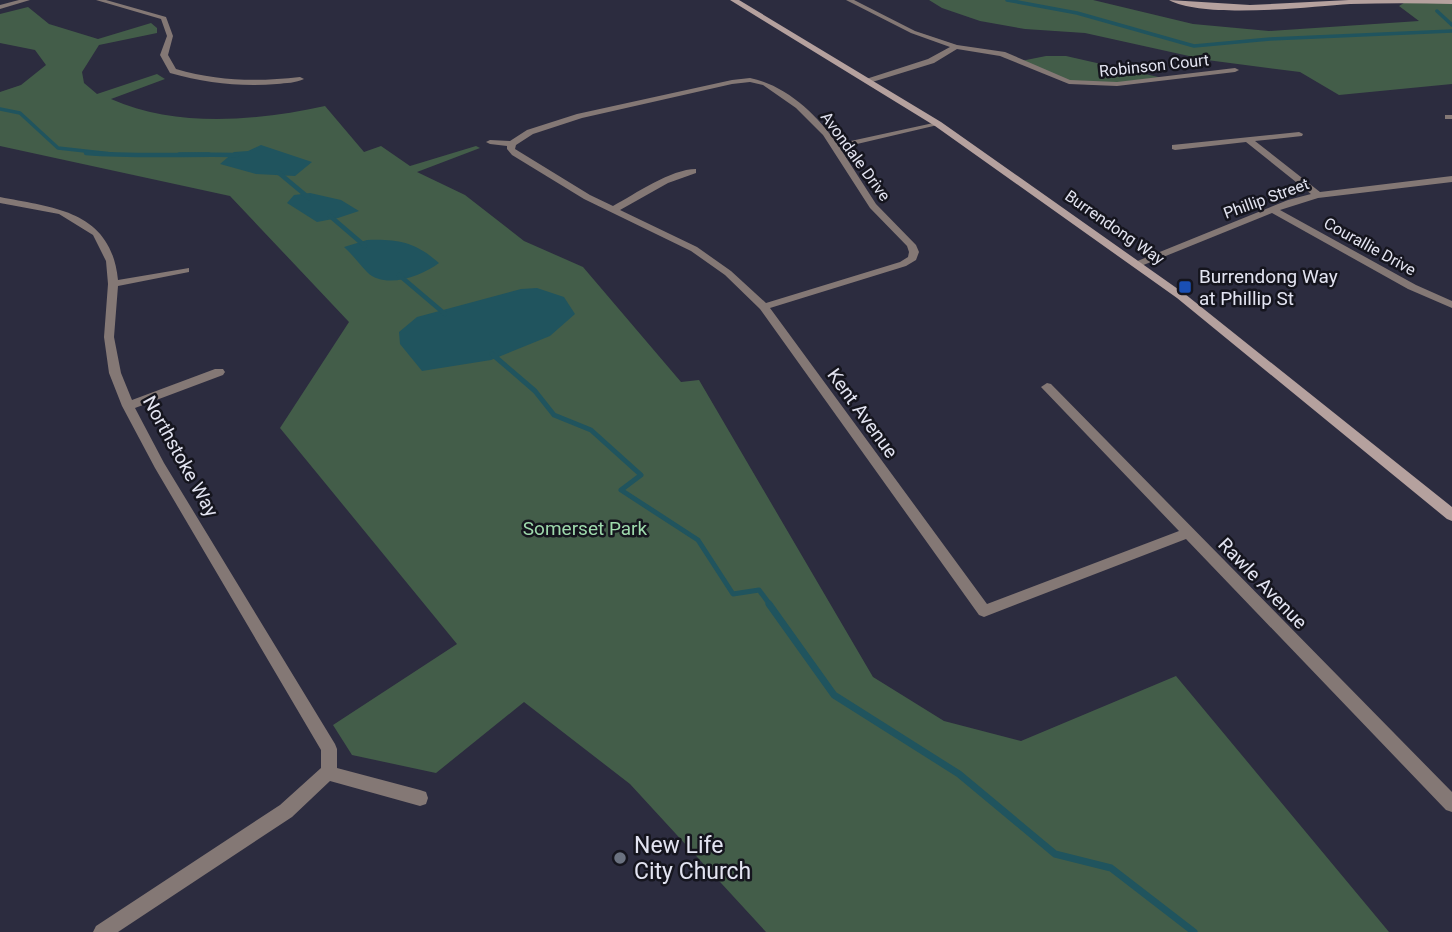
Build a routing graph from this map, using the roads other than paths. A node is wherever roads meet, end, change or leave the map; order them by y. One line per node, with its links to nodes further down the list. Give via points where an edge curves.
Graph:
1 (27, 0): 8 (street)
2 (99, 0): 11 (street, via 164,18 170,36 164,55 173,71 230,83)
3 (734, 0): 12 (main road, Burrendong Way)
4 (849, 0): 9 (street, Robinson Court, via 913,32)
5 (1173, 0): 6 (main road, via 1271,9)
6 (1406, 0): 7 (main road)
7 (1452, 2)
8 (0, 7)
9 (956, 47): 10 (street, Robinson Court, via 1002,54 1056,78 1093,85); 12 (street, via 931,61)
10 (1235, 69)
11 (300, 79)
12 (869, 81): 13 (main road, Burrendong Way)
13 (938, 124): 18 (street); 26 (main road, Burrendong Way)
14 (1299, 134): 15 (street)
15 (1249, 140): 19 (street); 22 (street)
16 (490, 142): 17 (street)
17 (512, 144): 18 (street, Avondale Drive, via 530,132 580,116 750,80 765,83 799,106); 24 (street, Kent Avenue, via 515,153 558,182)
18 (835, 147): 30 (street, Avondale Drive, via 873,206 911,245 913,258)
19 (1175, 147)
20 (693, 171): 24 (street)
21 (1452, 179): 22 (street, Phillip Street)
22 (1318, 195): 25 (street, Phillip Street)
23 (0, 200): 28 (street, Northstoke Way, via 62,212 97,233 111,261)
24 (615, 209): 30 (street, Kent Avenue, via 694,249)
25 (1275, 211): 26 (street, Phillip Street); 29 (street, Courallie Drive)
26 (1138, 264): 34 (main road, Burrendong Way)
27 (186, 270): 28 (street)
28 (113, 284): 33 (street, Northstoke Way, via 108,337)
29 (1452, 305)
30 (764, 307): 35 (street, Kent Avenue, via 984,611)
31 (219, 372): 33 (street)
32 (1047, 387): 35 (street, Rawle Avenue)
33 (128, 406): 36 (street, Northstoke Way, via 327,744)
34 (1452, 515)
35 (1187, 533): 38 (street, Rawle Avenue)
36 (327, 773): 37 (street); 39 (street, via 286,811)
37 (421, 798)
38 (1452, 804)
39 (102, 932)

